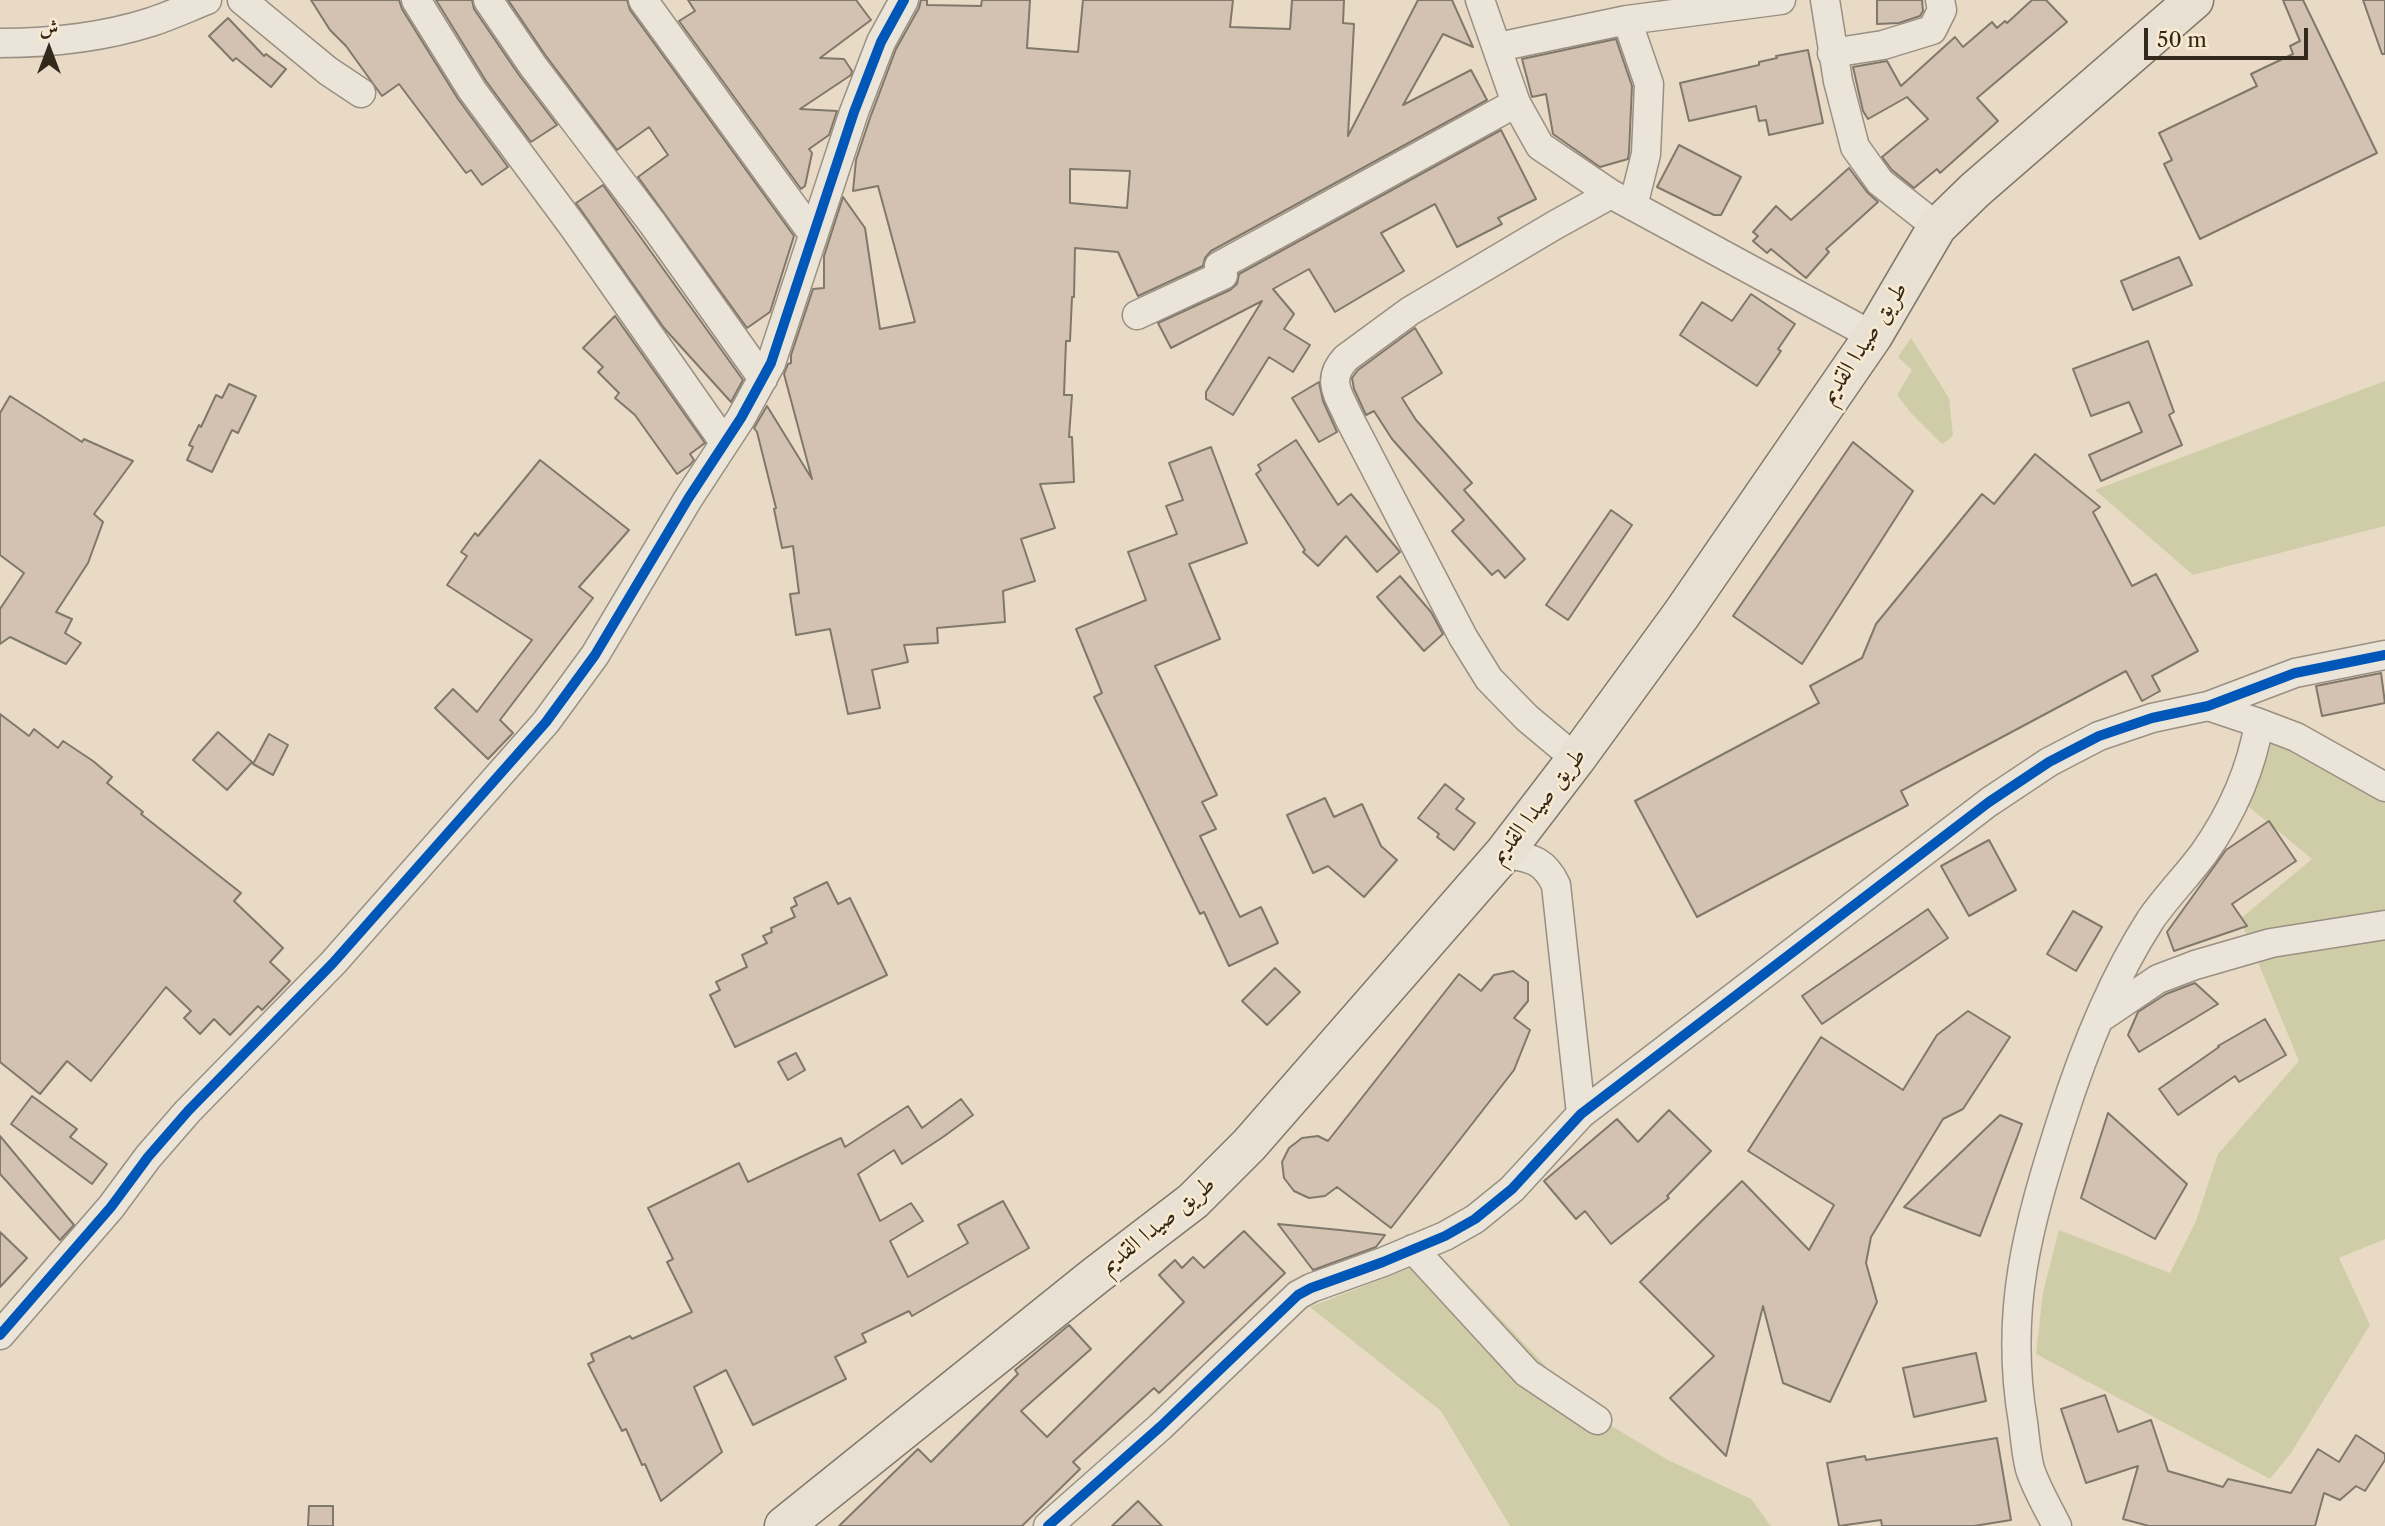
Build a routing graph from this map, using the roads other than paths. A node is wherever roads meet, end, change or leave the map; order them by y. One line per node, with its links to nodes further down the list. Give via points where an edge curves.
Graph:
1 (207, 0): 13 (street, via 121,30)
2 (242, 0): 16 (street)
3 (416, 0): 24 (street, via 471,90)
4 (488, 0): 23 (street)
5 (643, 0): 20 (street)
6 (904, 0): 20 (street, via 881,42)
7 (1480, 0): 14 (street)
8 (1781, 0): 12 (street)
9 (1825, 0): 15 (street)
10 (1940, 0): 15 (street, via 1942,10 1932,30)
11 (2194, 0): 19 (highway, طريق صيدا القديم)
12 (1627, 20): 14 (street); 18 (street, via 1649,84 1646,154)
13 (0, 43)
14 (1498, 47): 17 (street)
15 (1832, 53): 19 (street, via 1855,147 1880,182)
16 (362, 93)
17 (1516, 103): 18 (street, via 1540,146); 21 (street, via 1219,266 1223,275)
18 (1622, 200): 22 (street); 28 (street, via 1555,225 1410,311 1346,358 1338,366 1334,385 1463,638 1489,679)
19 (1937, 228): 22 (highway, طريق صيدا القديم)
20 (813, 234): 23 (street)
21 (1137, 315)
22 (1873, 335): 28 (highway, طريق صيدا القديم)
23 (763, 379): 24 (street)
24 (724, 442): 35 (street, via 595,655 546,722 333,963 188,1111)
25 (2385, 655): 26 (street, via 2295,673)
26 (2208, 706): 27 (street); 33 (street, via 2109,732 2049,762)
27 (2259, 723): 29 (street, via 2296,737); 32 (street, via 2238,797 2204,852 2152,919)
28 (1576, 759): 30 (highway, طريق صيدا القديم)
29 (2385, 787)
30 (1504, 853): 33 (street, via 1535,859 1556,885); 37 (highway, طريق صيدا القديم, via 1249,1145 1193,1201)
31 (2385, 925): 32 (street, via 2271,943 2195,965 2158,979)
32 (2099, 1019): 39 (street, via 2036,1200 2018,1288 2015,1353 2024,1434 2030,1469)
33 (1581, 1114): 34 (street, via 1512,1189 1475,1219)
34 (1413, 1249): 36 (street, via 1527,1373); 38 (street, via 1298,1295)
35 (0, 1335)
36 (1597, 1420)
37 (784, 1526)
38 (1048, 1526)
39 (2057, 1526)

